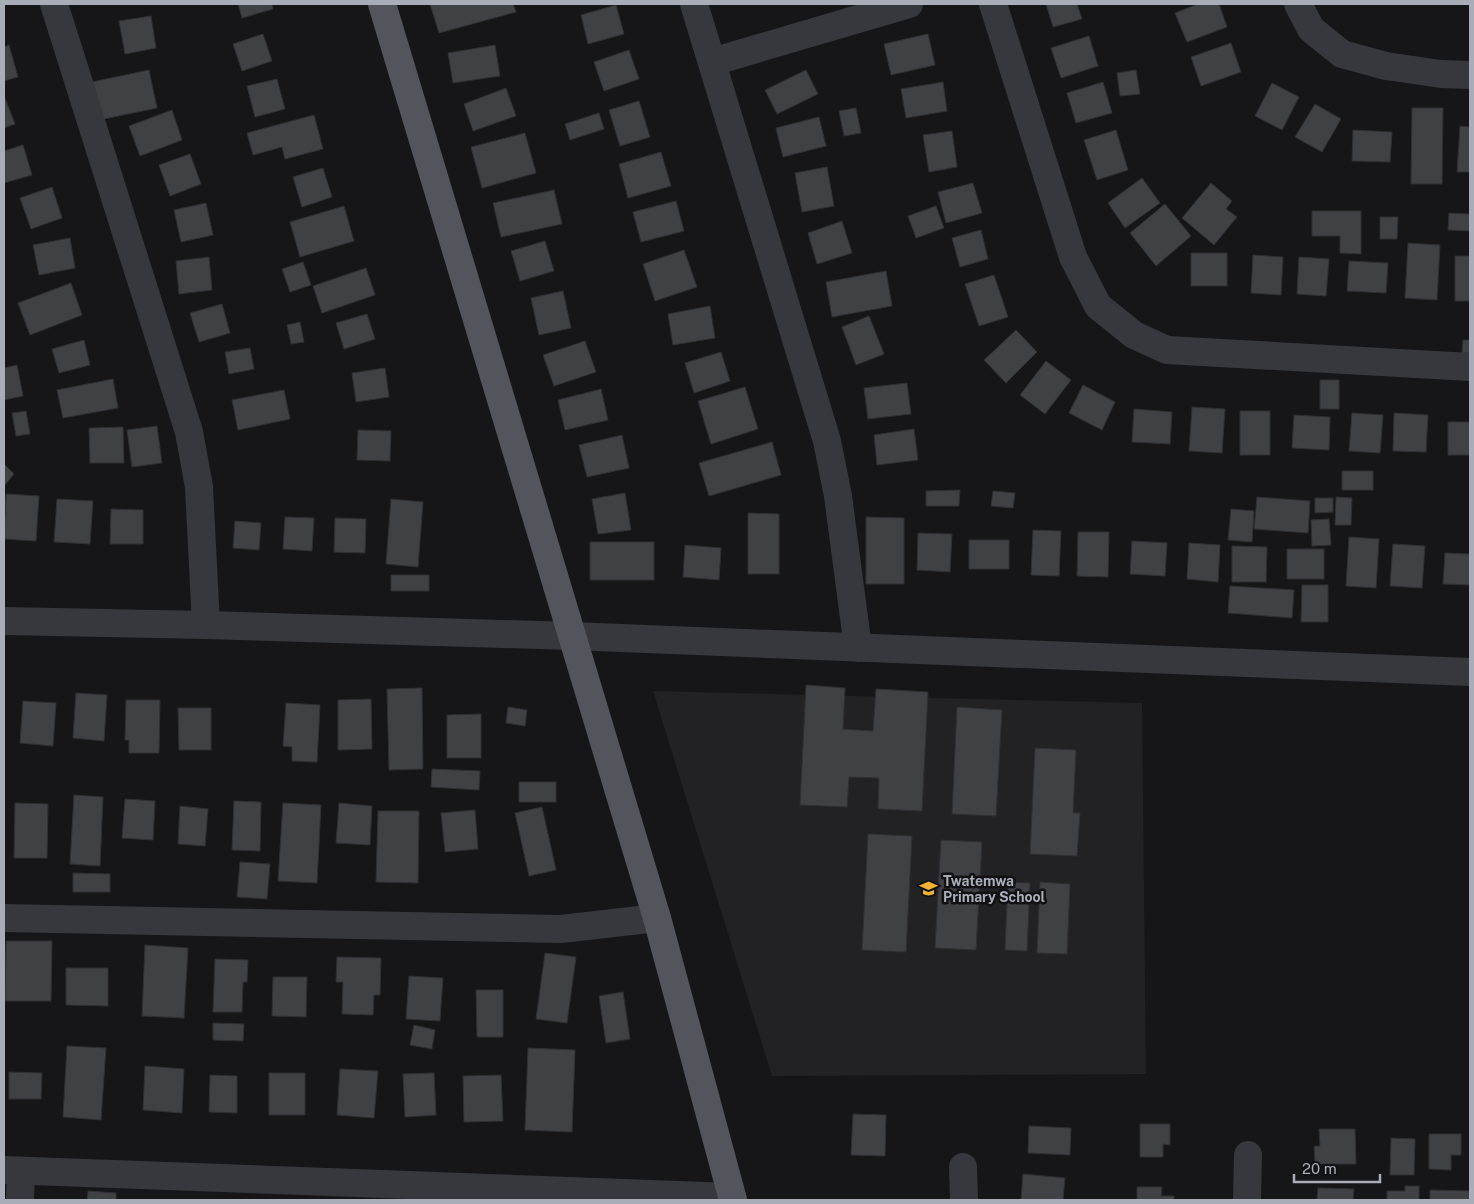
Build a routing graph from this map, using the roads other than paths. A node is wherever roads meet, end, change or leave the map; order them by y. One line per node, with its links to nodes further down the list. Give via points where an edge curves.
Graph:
1 (54, 4): 11 (street, via 189,432 199,487)
2 (382, 4): 12 (main road)
3 (694, 4): 7 (street)
4 (909, 4): 7 (street)
5 (993, 4): 9 (street, via 1073,257 1098,306 1134,334 1167,350)
6 (1298, 4): 8 (street, via 1310,28 1342,54 1386,66)
7 (712, 62): 13 (street, via 826,441 838,496)
8 (1470, 75)
9 (1470, 367)
10 (4, 621): 11 (street)
11 (206, 625): 12 (street)
12 (572, 636): 13 (street); 16 (main road)
13 (858, 648): 14 (street)
14 (1470, 672)
15 (4, 918): 16 (street, via 561,929)
16 (657, 918): 20 (main road)
17 (1248, 1155): 23 (street)
18 (963, 1166): 22 (street)
19 (12, 1170): 20 (street); 21 (street)
20 (732, 1199)
21 (20, 1200)
22 (964, 1200)
23 (1247, 1200)

